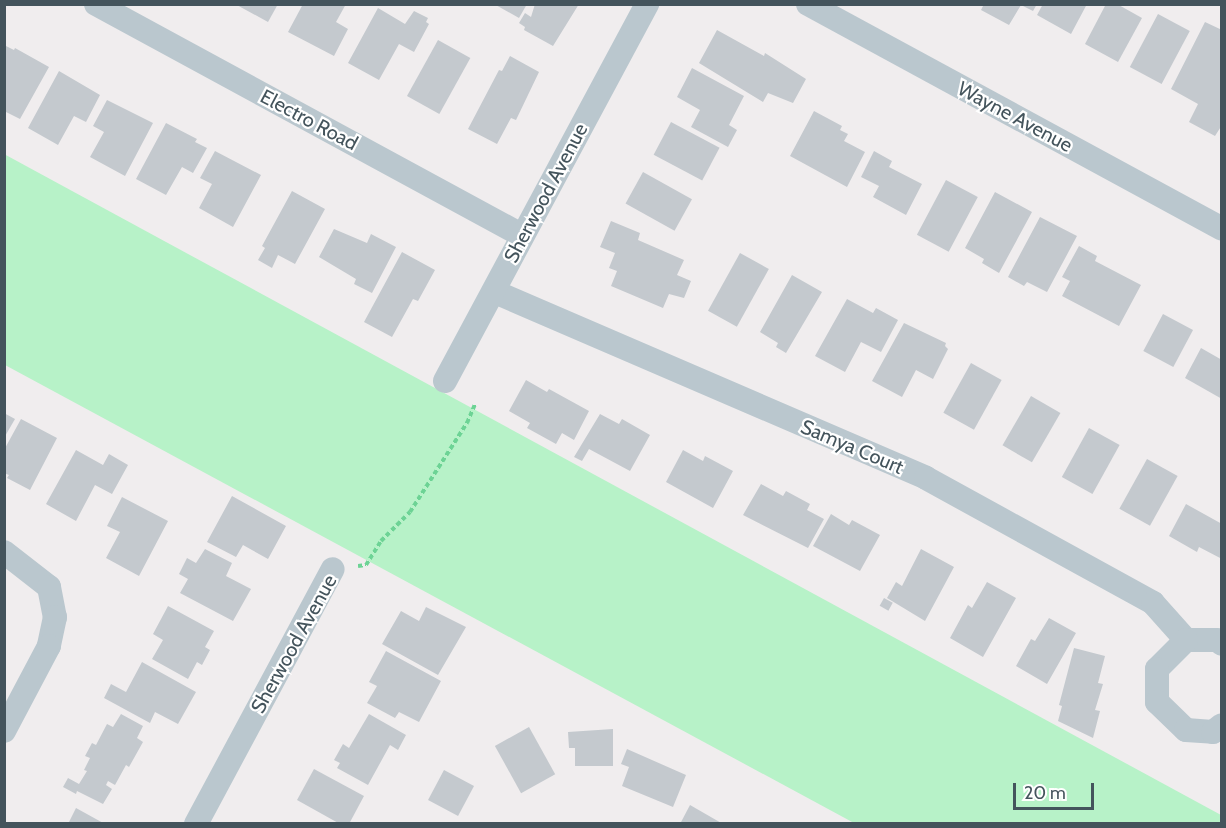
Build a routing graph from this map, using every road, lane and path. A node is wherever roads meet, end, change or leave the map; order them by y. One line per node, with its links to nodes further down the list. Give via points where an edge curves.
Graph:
1 (96, 4): 5 (street, Electro Road)
2 (647, 4): 5 (street, Sherwood Avenue)
3 (808, 4): 4 (street, Wayne Avenue)
4 (1221, 229)
5 (522, 235): 6 (street, Sherwood Avenue)
6 (495, 292): 7 (street, Sherwood Avenue); 11 (street, Samya Court, via 926,478 1154,603)
7 (445, 381)
8 (475, 404): 10 (path, Sherwood Avenue, via 415,505 381,541 366,565)
9 (4, 552): 14 (street, via 49,587 56,617 49,646)
10 (333, 569): 15 (street, Sherwood Avenue)
11 (1186, 640): 12 (street, via 1217,640); 13 (street, via 1157,669 1157,702 1186,730 1213,732)
12 (1221, 644)
13 (1221, 725)
14 (4, 731)
15 (196, 824)

